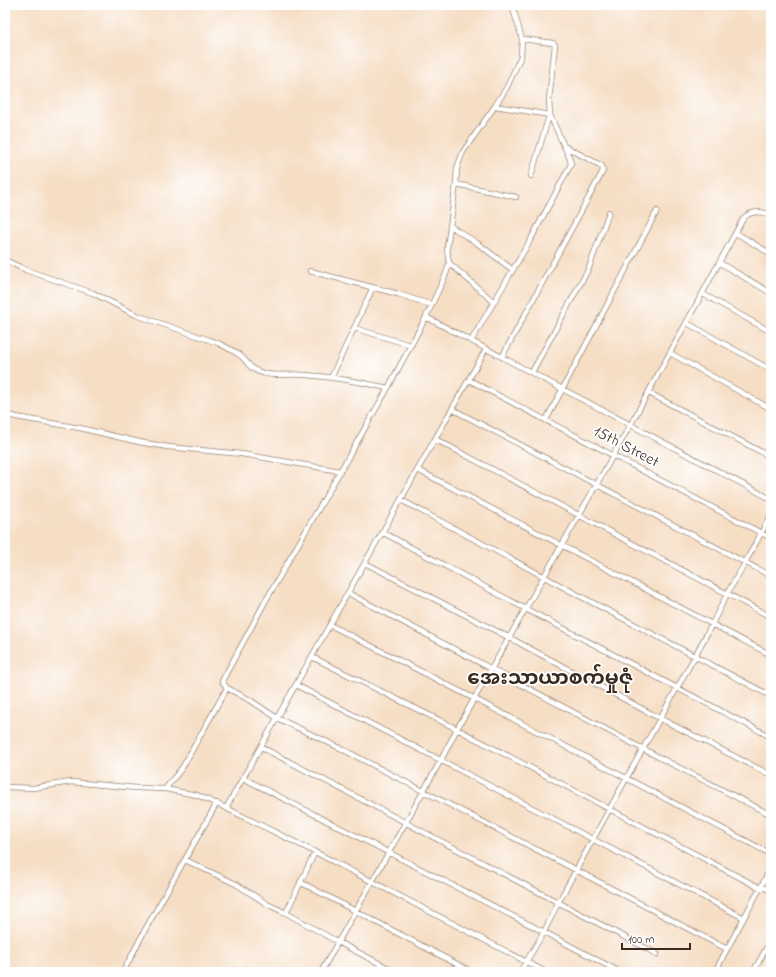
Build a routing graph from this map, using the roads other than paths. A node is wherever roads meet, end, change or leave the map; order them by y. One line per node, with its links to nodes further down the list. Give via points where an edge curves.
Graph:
1 (512, 5): 2 (street)
2 (522, 39): 3 (street, via 521,56); 4 (street, via 555,45 549,100)
3 (496, 106): 4 (street); 7 (street, via 463,152 457,168)
4 (550, 115): 5 (street); 6 (street)
5 (564, 146): 18 (street, via 571,164); 33 (street, via 602,166 603,171)
6 (531, 176)
7 (456, 184): 8 (street); 12 (street)
8 (516, 197)
9 (657, 211): 39 (street)
10 (609, 212): 35 (street, via 589,268)
11 (771, 214): 13 (street, via 760,212 746,215)
12 (450, 226): 16 (street, via 447,248); 18 (street)
13 (736, 234): 14 (street); 17 (street)
14 (771, 254)
15 (5, 260): 36 (street, via 26,270 94,293 136,315 230,348 258,372)
16 (449, 263): 23 (street); 24 (street)
17 (720, 263): 21 (street); 22 (street)
18 (513, 270): 23 (street)
19 (310, 271): 20 (street)
20 (372, 287): 24 (street); 27 (street)
21 (771, 293)
22 (703, 294): 26 (street); 28 (street)
23 (494, 302): 29 (street)
24 (432, 304): 25 (street)
25 (426, 317): 29 (street); 30 (street)
26 (687, 323): 32 (street); 34 (street)
27 (354, 328): 30 (street); 36 (street)
28 (771, 332)
29 (471, 341): 31 (street)
30 (410, 345): 38 (street)
31 (486, 348): 33 (street); 37 (street)
32 (670, 353): 40 (street); 42 (street)
33 (502, 357): 35 (street)
34 (771, 370)
35 (532, 372): 39 (street)
36 (331, 378): 38 (street)
37 (469, 380): 41 (street); 44 (street, 15th Street)
38 (388, 388): 50 (street)
39 (563, 389): 44 (street); 45 (street)
40 (649, 393): 45 (street); 48 (street)
41 (452, 409): 46 (street); 51 (street)
42 (771, 409)
43 (5, 414): 50 (street, via 168,448 242,454)
44 (546, 420): 47 (street, 15th Street)
45 (631, 424): 47 (street); 52 (street)
46 (435, 439): 49 (street); 54 (street)
47 (614, 455): 51 (street); 57 (street, 15th Street)
48 (771, 457)
49 (418, 470): 53 (street); 59 (street)
50 (340, 471): 76 (street, via 222,681)
51 (597, 485): 54 (street); 60 (street)
52 (771, 499)
53 (401, 500): 56 (street); 63 (street)
54 (580, 515): 59 (street); 65 (street)
55 (771, 515): 57 (street)
56 (382, 532): 61 (street); 66 (street)
57 (761, 533): 58 (street, 15th Street); 60 (street)
58 (771, 538)
59 (562, 546): 63 (street); 68 (street)
60 (746, 562): 62 (street); 65 (street)
61 (365, 563): 64 (street); 70 (street)
62 (771, 576)
63 (544, 577): 66 (street); 72 (street)
64 (348, 593): 69 (street); 74 (street)
65 (727, 594): 67 (street); 68 (street)
66 (526, 609): 70 (street); 77 (street)
67 (771, 617)
68 (712, 624): 71 (street); 72 (street)
69 (330, 625): 73 (street); 79 (street)
70 (510, 638): 74 (street); 81 (street)
71 (771, 655)
72 (695, 656): 77 (street); 78 (street)
73 (312, 657): 75 (street); 82 (street)
74 (492, 669): 79 (street); 85 (street)
75 (296, 685): 80 (street); 86 (street)
76 (227, 688): 80 (street); 91 (street, via 182,768)
77 (677, 688): 81 (street); 83 (street)
78 (771, 696)
79 (475, 699): 82 (street); 89 (street)
80 (277, 718): 84 (street); 92 (street)
81 (660, 719): 85 (street); 87 (street)
82 (458, 729): 86 (street); 95 (street)
83 (771, 737)
84 (261, 747): 88 (street); 97 (street)
85 (643, 749): 89 (street); 96 (street)
86 (441, 760): 92 (street); 98 (street)
87 (771, 775)
88 (243, 778): 94 (street); 100 (street)
89 (626, 779): 95 (street); 101 (street)
90 (5, 787): 91 (street, via 33,788 71,782)
91 (165, 789): 93 (street, via 198,795)
92 (423, 792): 97 (street); 104 (street)
93 (217, 803): 94 (street); 102 (street)
94 (226, 808): 99 (street)
95 (610, 809): 98 (street); 107 (street)
96 (771, 815)
97 (405, 823): 100 (street); 109 (street)
98 (594, 840): 104 (street); 112 (street)
99 (315, 852): 105 (street); 106 (street)
100 (389, 853): 106 (street); 113 (street)
101 (771, 854)
102 (185, 860): 111 (street, via 236,884); 120 (street)
103 (771, 868): 107 (street)
104 (576, 870): 109 (street); 117 (street)
105 (300, 882): 110 (street); 111 (street)
106 (372, 882): 110 (street); 119 (street)
107 (760, 888): 108 (street); 112 (street)
108 (771, 891)
109 (558, 903): 113 (street); 118 (street)
110 (356, 911): 115 (street); 123 (street)
111 (286, 913): 115 (street)
112 (744, 918): 117 (street)
113 (544, 932): 119 (street); 126 (street)
114 (771, 940): 116 (street)
115 (338, 942): 121 (street); 122 (street)
116 (769, 947): 128 (street)
117 (726, 949): 127 (street)
118 (656, 954)
119 (526, 961): 124 (street); 125 (street)
120 (123, 972)
121 (321, 972)
122 (396, 972)
123 (472, 972)
124 (520, 972)
125 (546, 972)
126 (620, 972)
127 (715, 972)
128 (753, 972)

